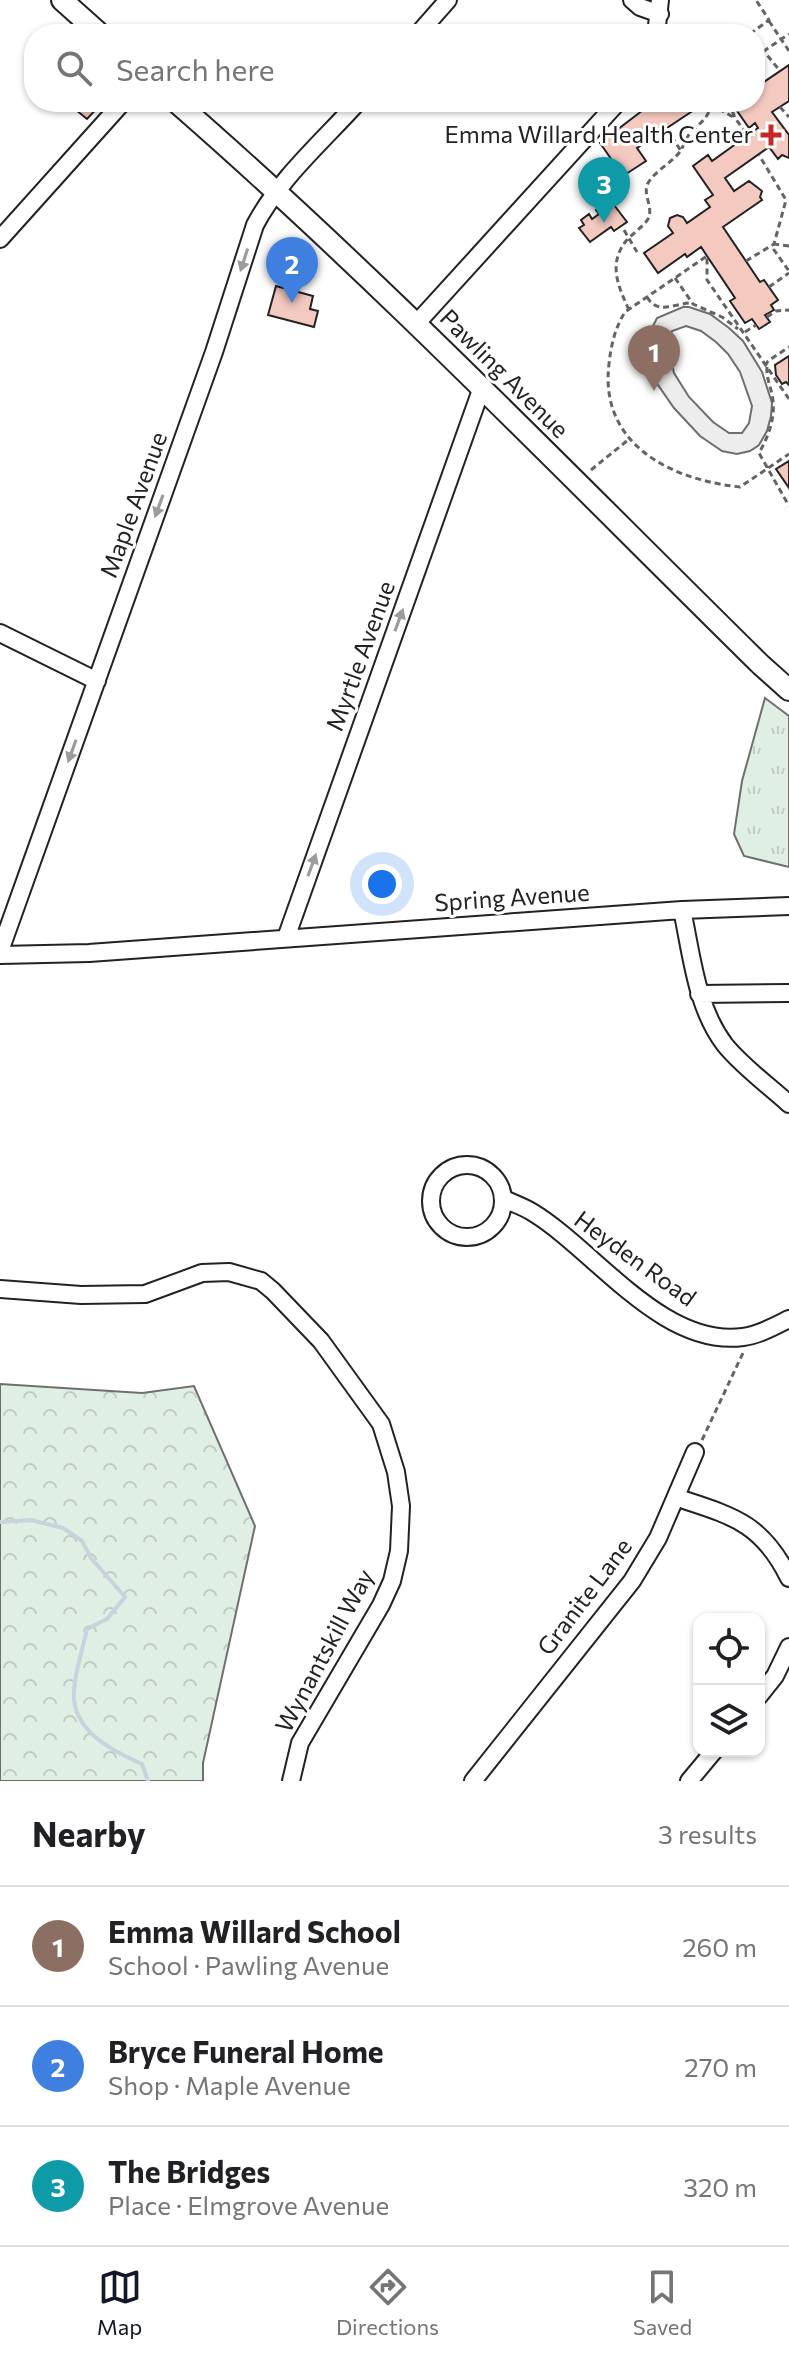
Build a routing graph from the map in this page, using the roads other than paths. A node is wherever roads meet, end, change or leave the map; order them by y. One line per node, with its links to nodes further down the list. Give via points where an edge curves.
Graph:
1 (62, 0): 5 (main road)
2 (448, 0): 6 (street)
3 (632, 0): 4 (street, via 640,7)
4 (660, 7)
5 (89, 24)
6 (427, 24)
7 (114, 112): 12 (street)
8 (187, 112): 11 (main road, Pawling Avenue)
9 (349, 112): 11 (street, Maple Avenue)
10 (609, 112): 13 (street)
11 (278, 191): 13 (main road, Pawling Avenue); 16 (street, Maple Avenue, one-way to 16, via 255,225)
12 (0, 239)
13 (416, 324): 14 (main road, Pawling Avenue)
14 (481, 390): 17 (main road, Pawling Avenue); 20 (street, Myrtle Avenue, one-way to 14)
15 (0, 633): 16 (street)
16 (97, 681): 21 (street, Maple Avenue, one-way to 21)
17 (789, 690)
18 (789, 906): 19 (street, Spring Avenue)
19 (682, 910): 20 (street, Spring Avenue); 23 (street)
20 (286, 938): 21 (street, Spring Avenue, via 89,953)
21 (0, 953)
22 (789, 993): 23 (street)
23 (699, 994): 24 (street, via 727,1047)
24 (789, 1104)
25 (504, 1199): 25 (street, Heyden Road, via 493,1176 472,1165 439,1178 430,1200 437,1222 467,1238 489,1230); 27 (street, Heyden Road, via 532,1212 669,1319 715,1336 744,1337)
26 (0, 1289): 34 (street, Wynantskill Way, via 145,1294 202,1273 229,1272 261,1281 321,1341 381,1424 401,1506 392,1581 300,1743)
27 (789, 1319)
28 (695, 1452): 29 (street, Granite Lane)
29 (678, 1498): 30 (street, via 744,1522 777,1555); 35 (street, Granite Lane, via 632,1581)
30 (789, 1578)
31 (789, 1647): 32 (street)
32 (765, 1688)
33 (709, 1757): 36 (street)
34 (291, 1781)
35 (473, 1781)
36 (689, 1781)

